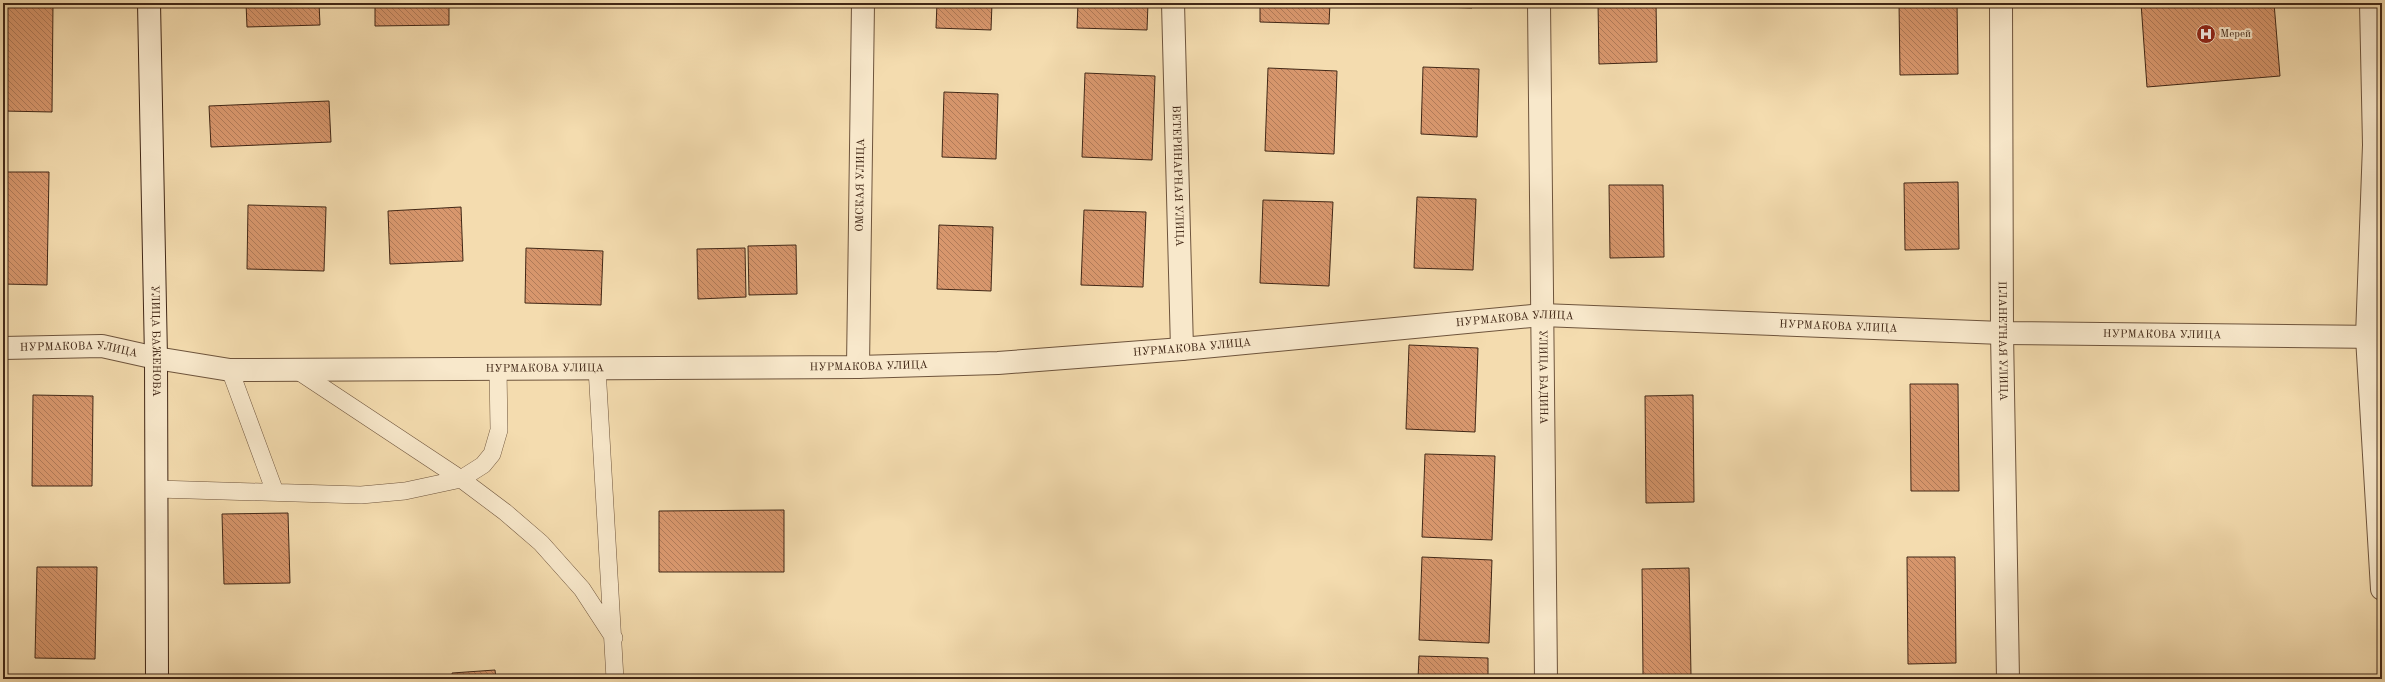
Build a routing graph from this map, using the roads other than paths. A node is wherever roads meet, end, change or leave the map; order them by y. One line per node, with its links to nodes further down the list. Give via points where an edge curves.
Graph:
1 (149, 3): 12 (street, УЛИЦА БАЖЕНОВА)
2 (863, 3): 13 (street, ОМСКАЯ УЛИЦА)
3 (1173, 3): 11 (street, ВЕТЕРИНАРНАЯ УЛИЦА)
4 (1539, 3): 7 (street, УЛИЦА БАДИНА)
5 (2001, 3): 8 (street, ПЛАНЕТНАЯ УЛИЦА)
6 (2372, 3): 9 (street)
7 (1542, 315): 8 (street, НУРМАКОВА УЛИЦА); 11 (street, НУРМАКОВА УЛИЦА); 25 (street, УЛИЦА БАДИНА)
8 (2002, 333): 9 (street, НУРМАКОВА УЛИЦА); 26 (street, ПЛАНЕТНАЯ УЛИЦА)
9 (2374, 337): 21 (street)
10 (3, 348): 12 (street, НУРМАКОВА УЛИЦА, via 102,346)
11 (1182, 349): 13 (street, НУРМАКОВА УЛИЦА, via 998,363)
12 (156, 358): 16 (street, НУРМАКОВА УЛИЦА); 19 (street, УЛИЦА БАЖЕНОВА)
13 (858, 367): 14 (street, НУРМАКОВА УЛИЦА)
14 (597, 368): 15 (street, НУРМАКОВА УЛИЦА); 22 (lane)
15 (498, 369): 17 (street, НУРМАКОВА УЛИЦА); 18 (lane, via 499,430 492,454 483,465)
16 (230, 370): 17 (street, НУРМАКОВА УЛИЦА); 20 (lane)
17 (298, 371): 18 (lane)
18 (461, 479): 20 (lane, via 405,491 362,495); 22 (lane, via 541,543 582,589)
19 (156, 489): 20 (lane); 23 (street, УЛИЦА БАЖЕНОВА)
20 (275, 492)
21 (2382, 589)
22 (614, 638): 24 (lane)
23 (157, 679)
24 (615, 679)
25 (1546, 679)
26 (2008, 679)

